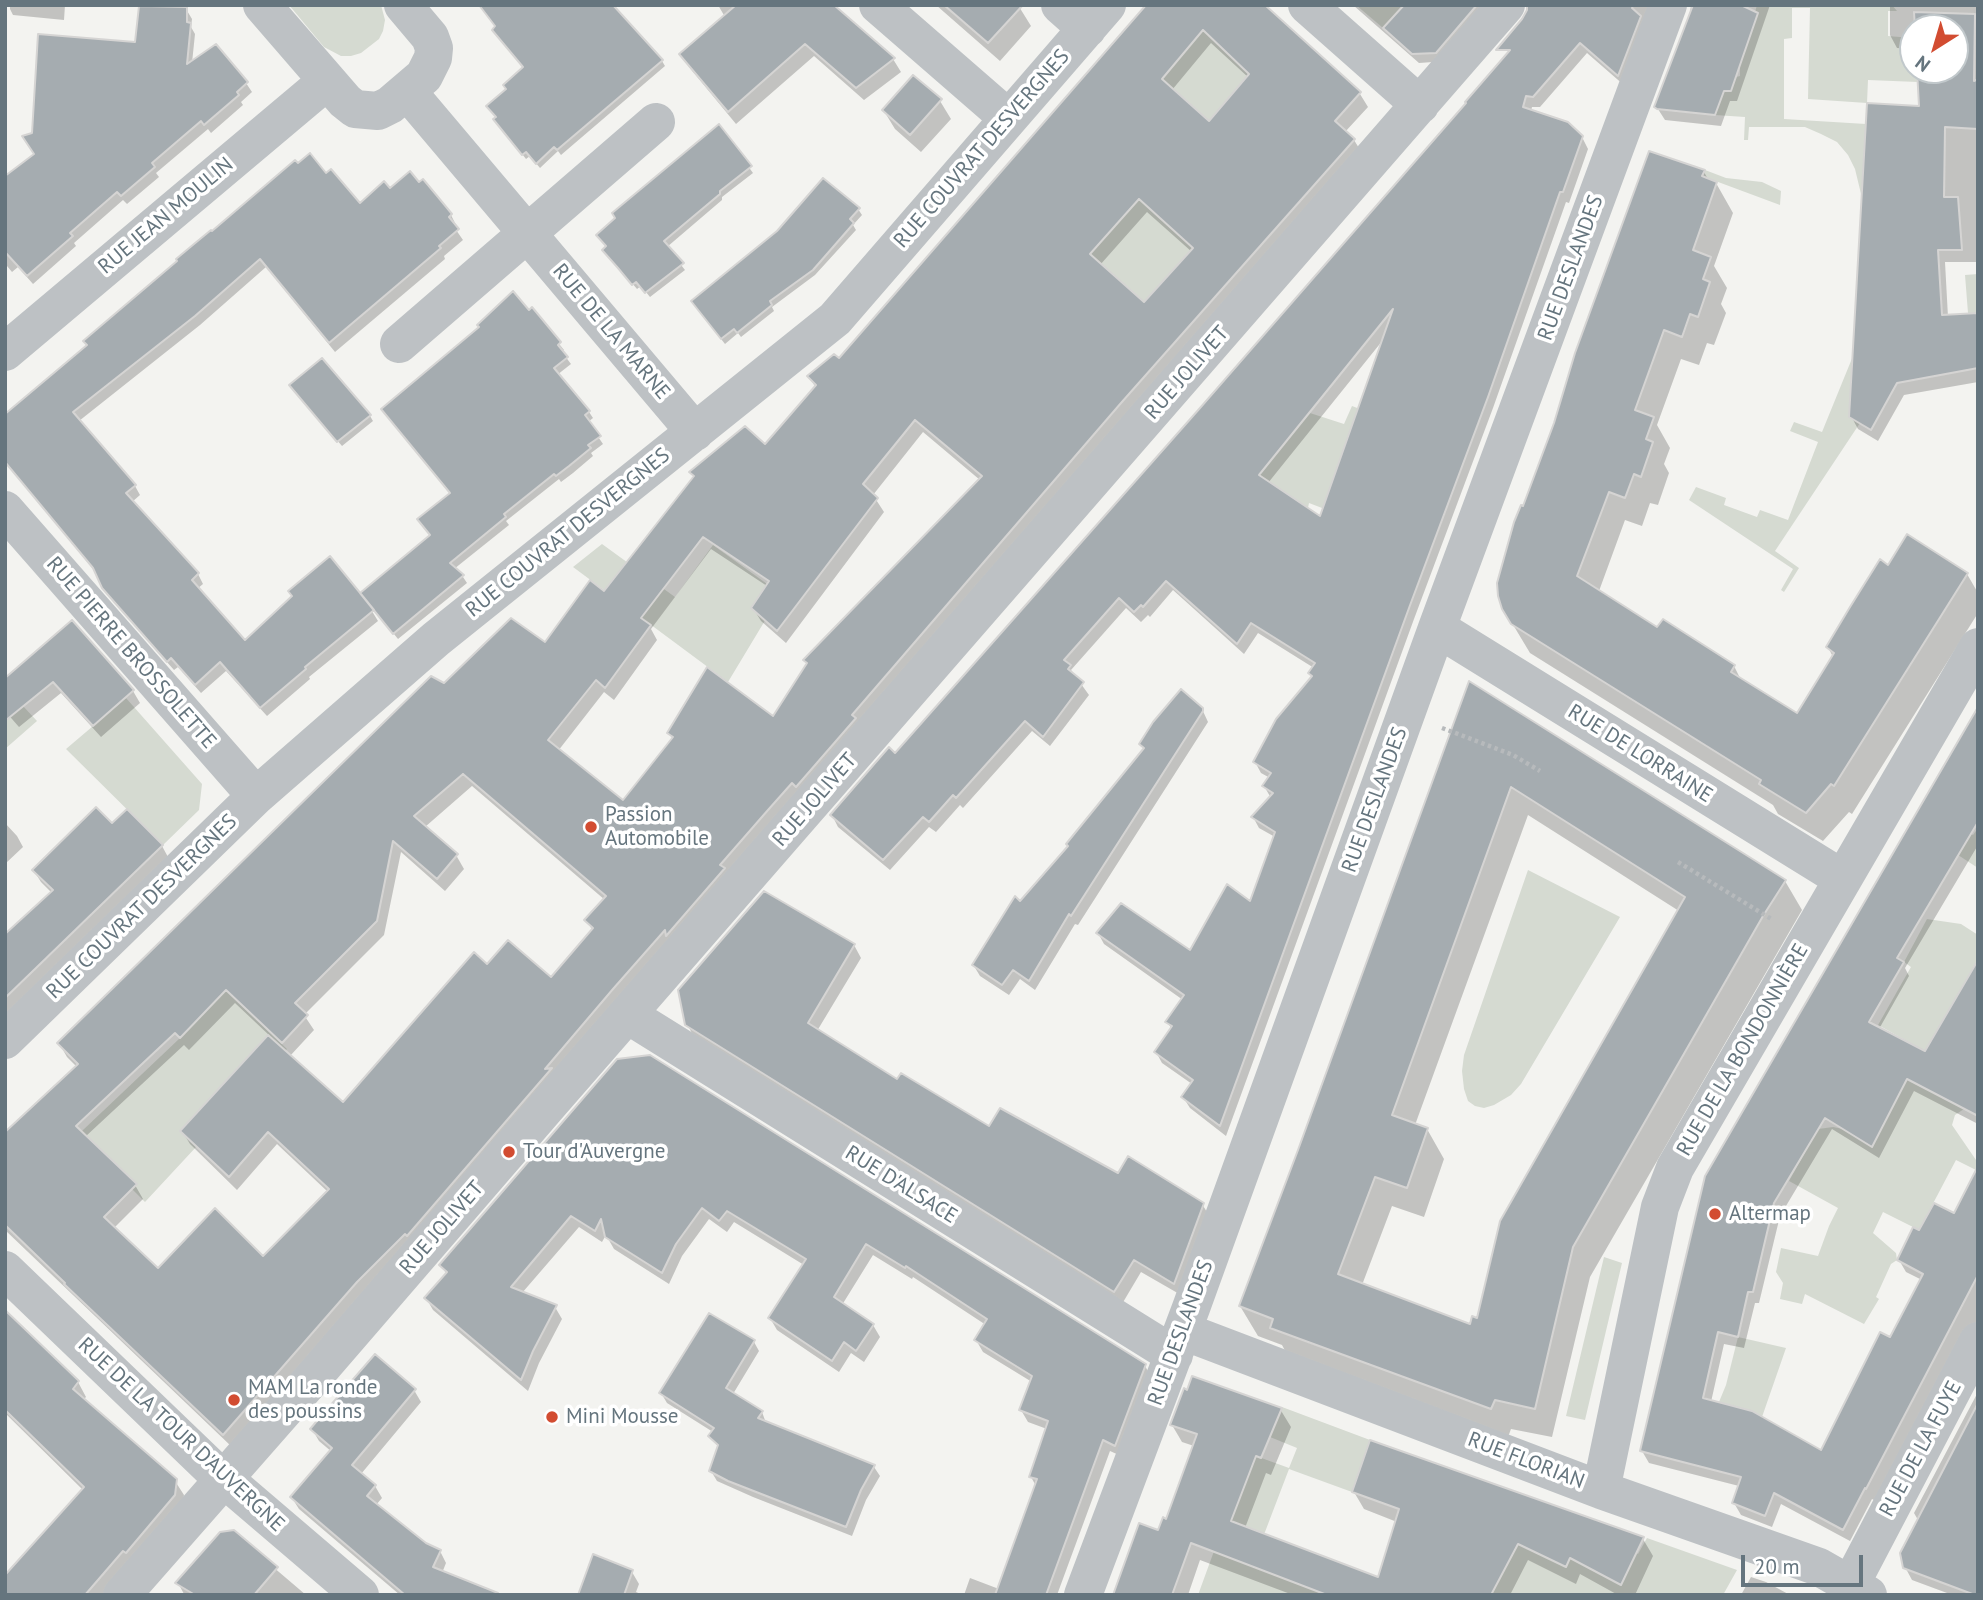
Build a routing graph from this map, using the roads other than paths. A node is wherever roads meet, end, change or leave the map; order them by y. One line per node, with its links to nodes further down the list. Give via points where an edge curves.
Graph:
1 (262, 5): 8 (street)
2 (878, 5): 11 (street)
3 (1307, 5): 10 (street)
4 (1506, 5): 10 (street, RUE JOLIVET)
5 (1668, 5): 18 (street, RUE DESLANDES)
6 (407, 7): 9 (street, via 434,48 430,68)
7 (1085, 13): 11 (street, RUE COUVRAT DESVERGNES)
8 (327, 81): 9 (street, via 355,109 367,111 378,111); 15 (street, RUE JEAN MOULIN)
9 (407, 91): 13 (street, RUE DE LA MARNE)
10 (1420, 105): 22 (street, RUE JOLIVET)
11 (1008, 118): 16 (street, RUE COUVRAT DESVERGNES, via 835,318)
12 (656, 122): 13 (street)
13 (527, 233): 14 (street); 16 (street, RUE DE LA MARNE)
14 (399, 344)
15 (5, 352)
16 (695, 432): 20 (street, RUE COUVRAT DESVERGNES, via 436,639)
17 (5, 510): 20 (street, RUE PIERRE BROSSOLETTE)
18 (1437, 628): 21 (street, RUE DE LORRAINE); 26 (street, RUE DESLANDES)
19 (1978, 647): 21 (street, RUE DE LA BONDONNIÈRE)
20 (256, 796): 23 (street, RUE COUVRAT DESVERGNES)
21 (1843, 880): 28 (street, RUE DE LA BONDONNIÈRE, via 1675,1168 1660,1207)
22 (628, 1015): 26 (street, RUE D'ALSACE); 27 (street, RUE JOLIVET)
23 (5, 1040)
24 (5, 1270): 27 (street, RUE DE LA TOUR D'AUVERGNE)
25 (1978, 1341): 29 (street, RUE DE LA FUYE)
26 (1178, 1343): 28 (street, RUE FLORIAN); 32 (street, RUE DESLANDES)
27 (224, 1479): 30 (street, RUE JOLIVET); 31 (street, RUE DE LA TOUR D'AUVERGNE)
28 (1601, 1490): 29 (street, RUE FLORIAN, via 1819,1567)
29 (1854, 1591)
30 (122, 1595)
31 (360, 1595)
32 (1083, 1595)

